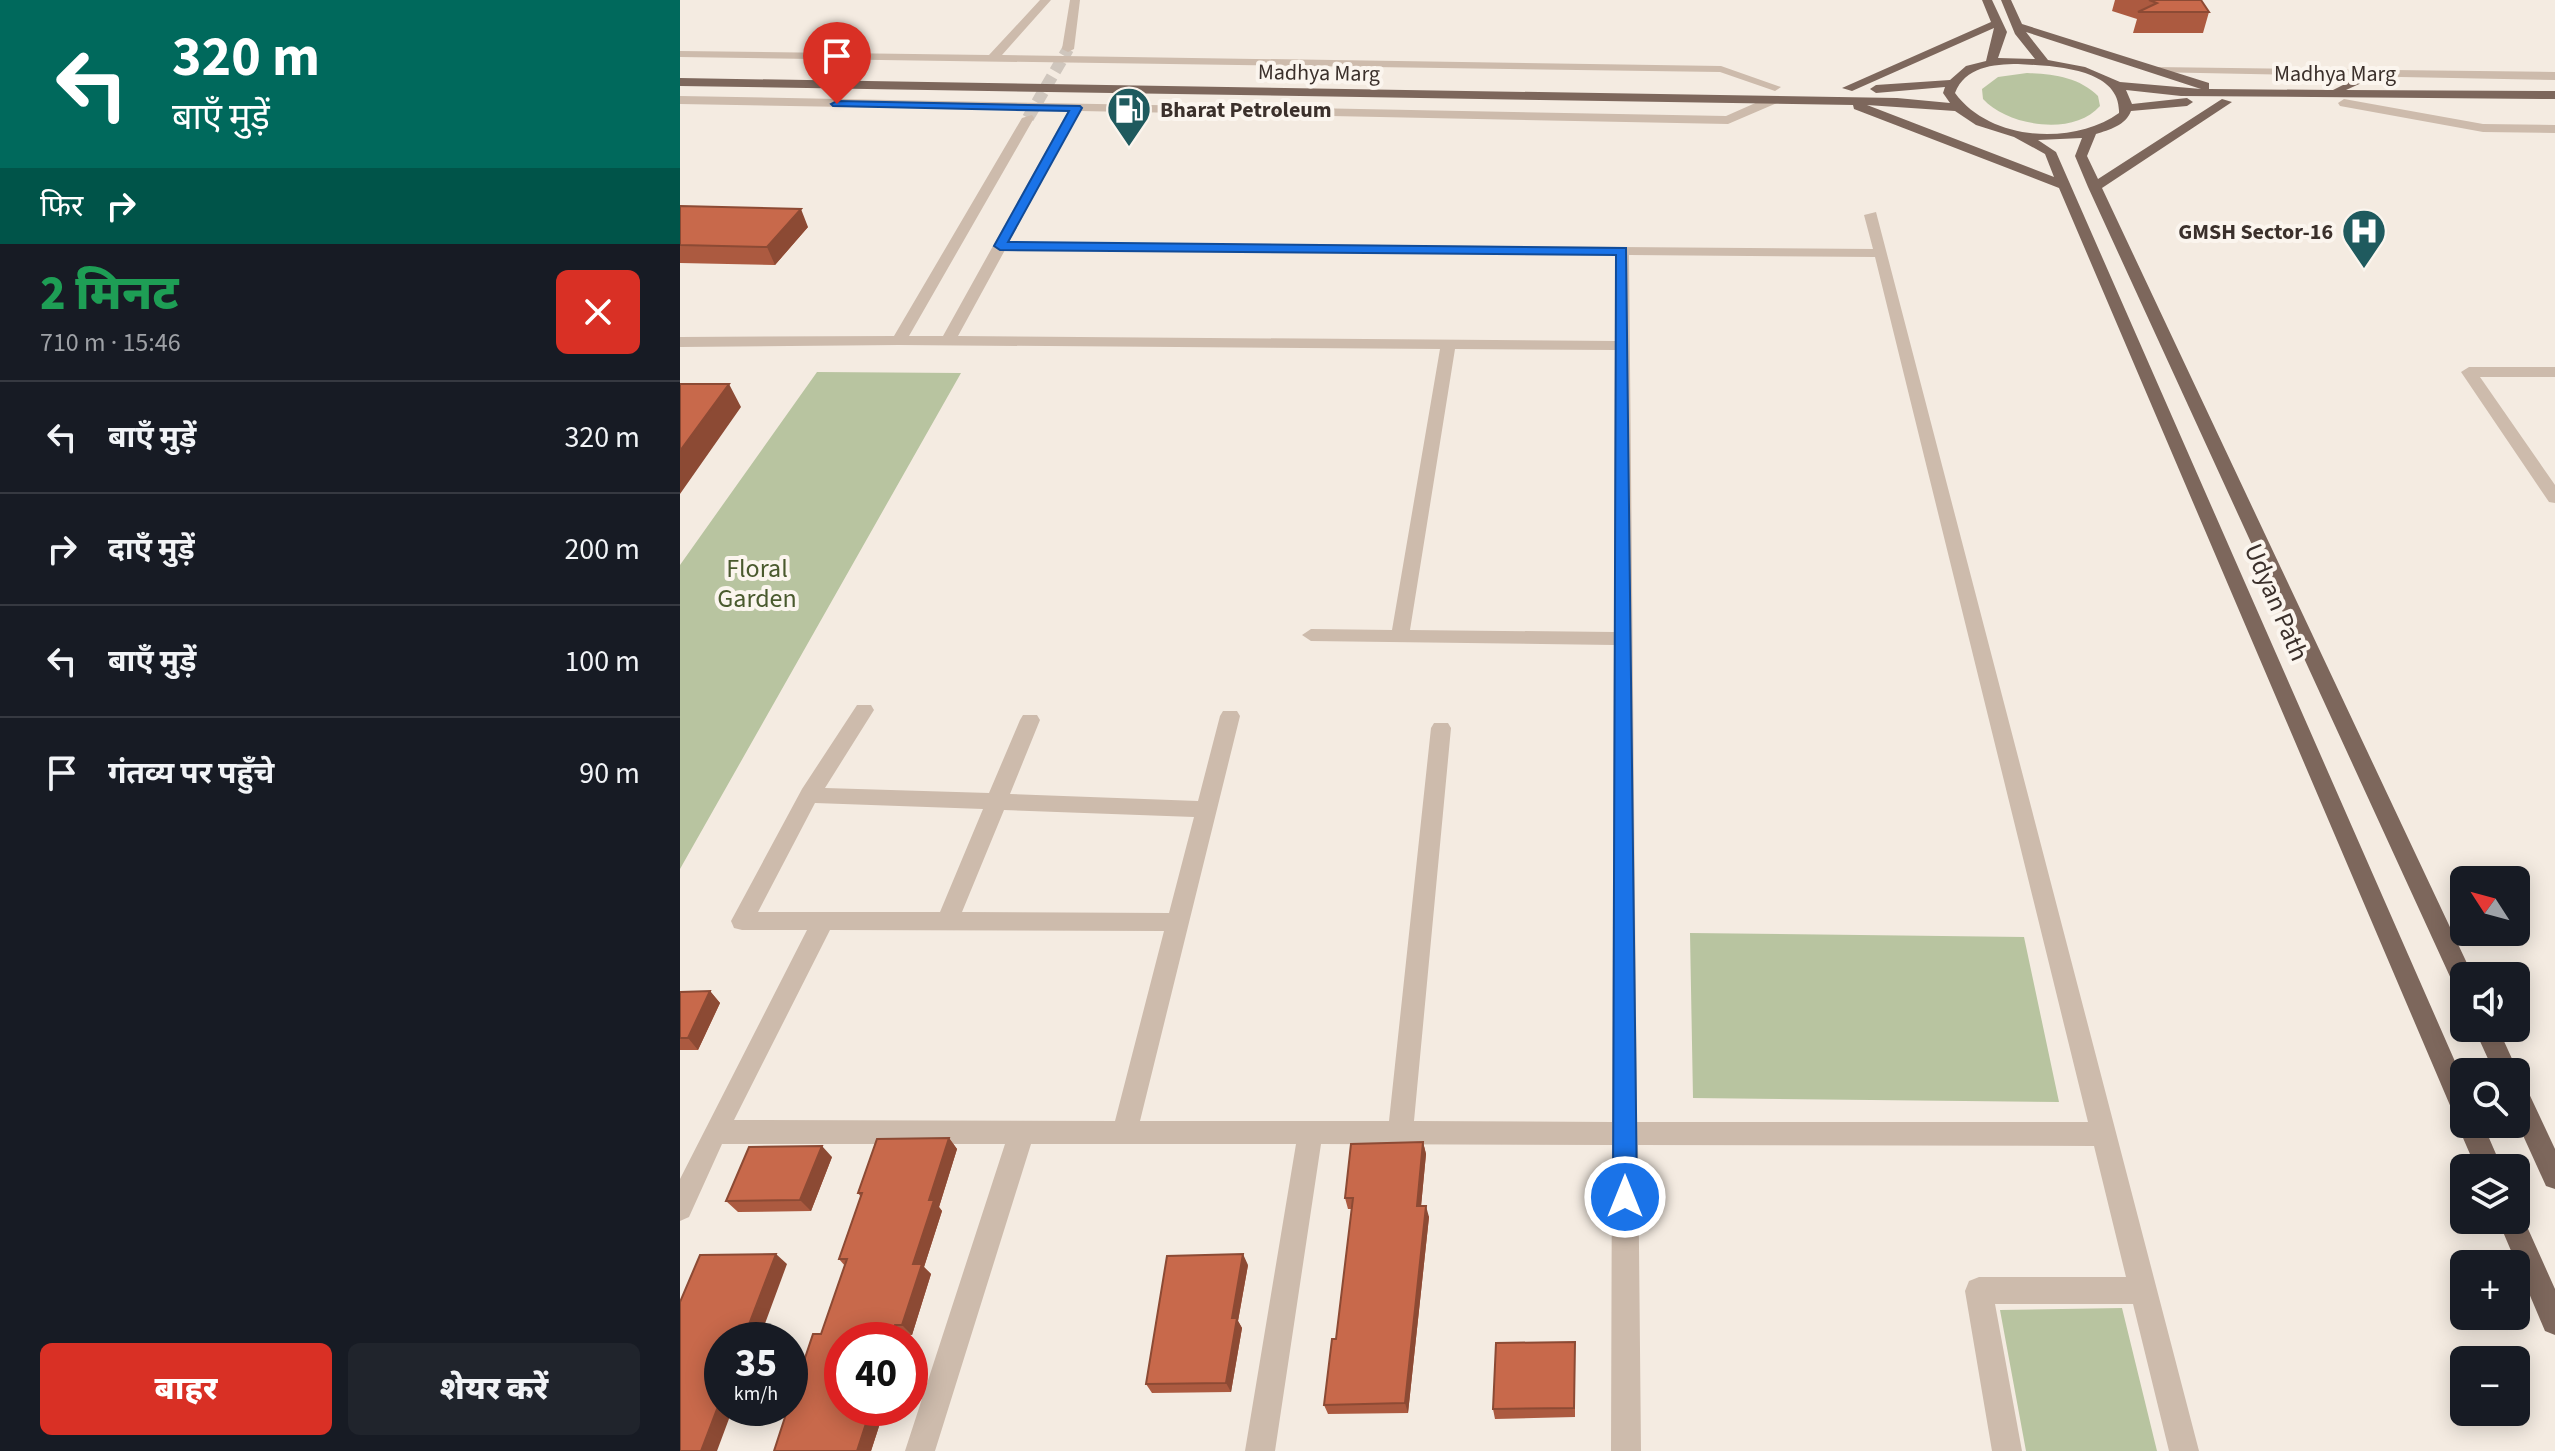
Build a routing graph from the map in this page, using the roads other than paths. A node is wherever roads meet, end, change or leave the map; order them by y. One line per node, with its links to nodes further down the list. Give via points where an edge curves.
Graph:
1 (1046, 0): 9 (street)
2 (1075, 0): 7 (street)
3 (1987, 0): 5 (main road)
4 (2006, 0): 6 (main road)
5 (1997, 23): 11 (main road, via 2001,32); 21 (main road)
6 (2018, 26): 10 (main road); 12 (main road)
7 (1068, 49)
8 (680, 54): 9 (street)
9 (993, 58): 20 (street, via 1721,69)
10 (2043, 61): 11 (main road, Madhya Marg); 18 (main road, Madhya Marg, via 2090,72)
11 (1991, 63): 17 (main road, via 1964,72)
12 (2154, 70): 14 (street); 23 (main road)
13 (680, 72): 20 (main road, Madhya Marg)
14 (2373, 74): 15 (street); 19 (main road)
15 (2555, 76)
16 (680, 82): 20 (main road, Madhya Marg)
17 (1951, 83): 21 (main road, Madhya Marg); 27 (main road, via 1949,93)
18 (2115, 85): 23 (main road, Madhya Marg); 29 (main road)
19 (2327, 93): 22 (main road, Madhya Marg); 23 (main road, Madhya Marg)
20 (1774, 94): 21 (main road, Madhya Marg); 28 (street, via 1728,120)
21 (1847, 95): 27 (main road, Madhya Marg); 34 (main road)
22 (2555, 95)
23 (2225, 98): 25 (main road, Madhya Marg); 29 (main road, Madhya Marg); 35 (main road)
24 (680, 100): 28 (street)
25 (2344, 103): 26 (main road, Madhya Marg); 31 (street, via 2483,128)
26 (2555, 105)
27 (1957, 107): 32 (main road)
28 (1076, 108): 37 (street)
29 (2127, 108): 33 (main road, via 2118,122)
30 (1028, 118): 40 (street)
31 (2555, 129)
32 (2018, 134): 33 (main road); 34 (main road, Udyan Path, via 2050,152)
33 (2090, 134): 35 (main road, Udyan Path, via 2081,156)
34 (2064, 185): 61 (main road, Udyan Path)
35 (2095, 187): 60 (main road, Udyan Path)
36 (1871, 215): 39 (street)
37 (1000, 246): 38 (street); 41 (street)
38 (1622, 251): 39 (street); 44 (street)
39 (1881, 253): 69 (street)
40 (899, 340): 41 (street); 42 (street)
41 (948, 341): 43 (street)
42 (680, 342)
43 (1448, 345): 44 (street); 48 (street)
44 (1622, 346): 49 (street)
45 (2555, 372): 46 (street, via 2469,372)
46 (2555, 498)
47 (1311, 635): 48 (street)
48 (1400, 636): 49 (street)
49 (1623, 639): 68 (street)
50 (864, 710): 54 (street)
51 (1230, 716): 56 (street)
52 (1030, 720): 55 (street)
53 (1441, 728): 67 (street)
54 (809, 795): 55 (street); 57 (street, via 742,921)
55 (996, 802): 56 (street); 58 (street)
56 (1207, 809): 59 (street)
57 (823, 922): 58 (street); 63 (street)
58 (947, 922): 59 (street)
59 (1178, 922): 65 (street)
60 (2455, 962)
61 (2450, 1078)
62 (2530, 1123): 70 (main road)
63 (715, 1132): 64 (street); 71 (street)
64 (1022, 1132): 65 (street); 75 (street)
65 (1124, 1133): 66 (street)
66 (1310, 1133): 67 (street); 76 (street)
67 (1400, 1133): 68 (street)
68 (1625, 1133): 69 (street); 77 (street)
69 (2104, 1134): 73 (street)
70 (2555, 1177)
71 (680, 1208)
72 (2517, 1234): 74 (main road)
73 (2143, 1290): 78 (street, via 1979,1291); 79 (street)
74 (2555, 1321)
75 (920, 1451)
76 (1260, 1451)
77 (1626, 1451)
78 (2007, 1451)
79 (2184, 1451)

